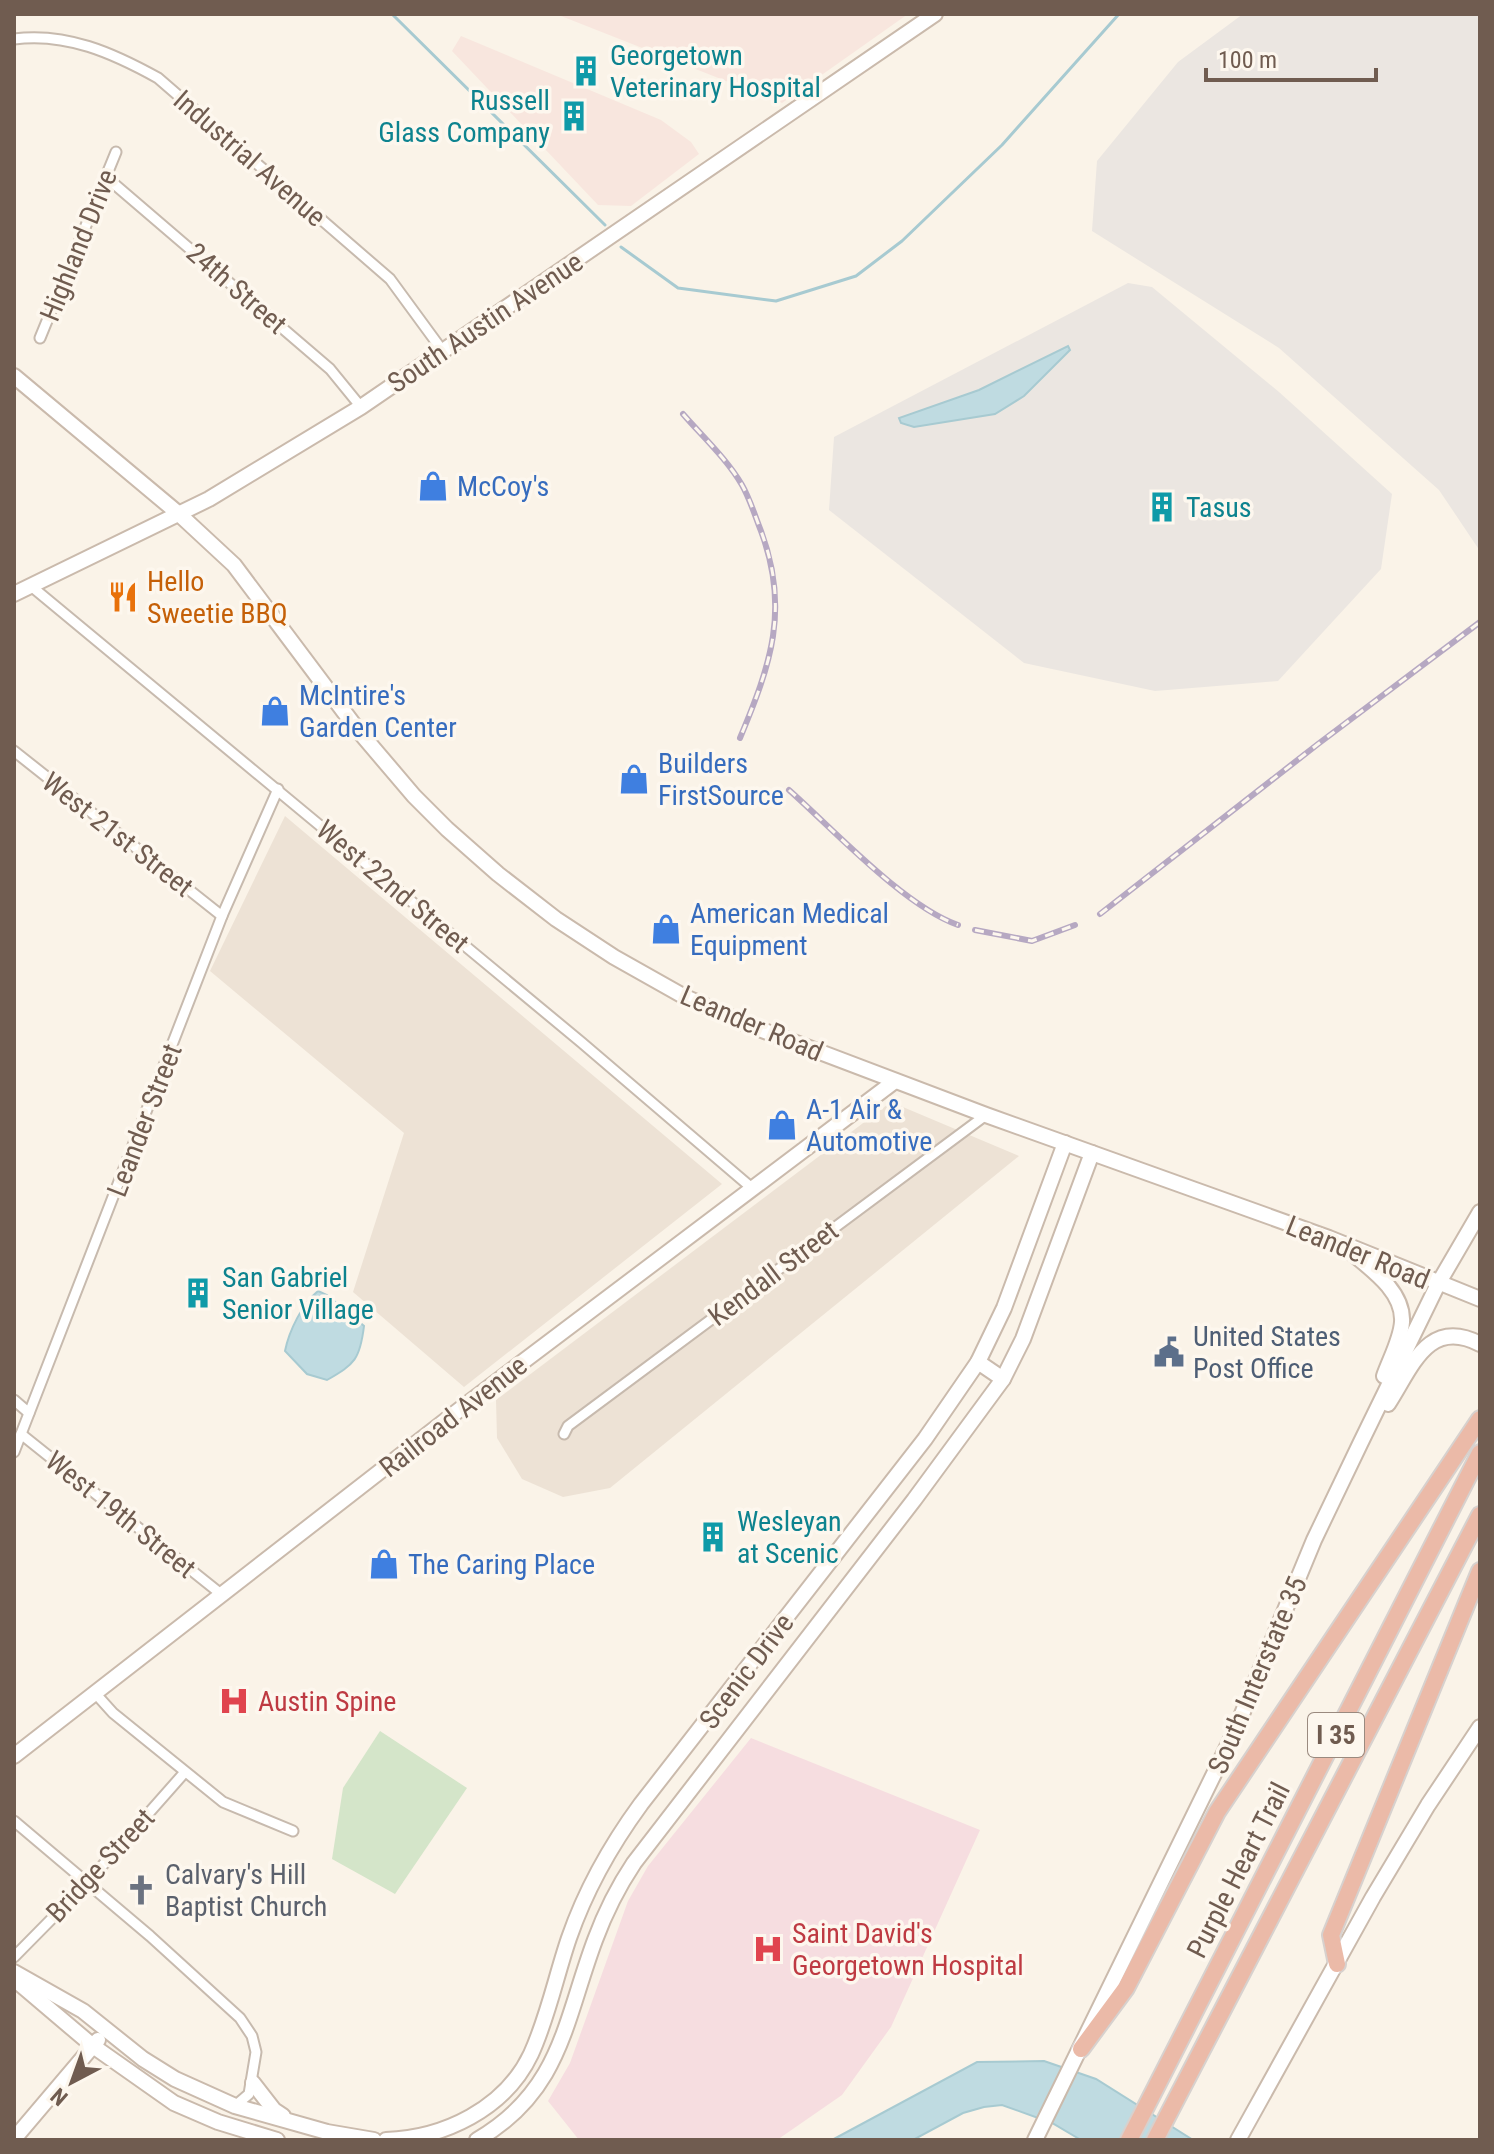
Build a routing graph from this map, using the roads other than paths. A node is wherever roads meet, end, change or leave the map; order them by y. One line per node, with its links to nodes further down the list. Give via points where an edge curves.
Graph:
1 (935, 14): 6 (main road, South Austin Avenue)
2 (14, 39): 6 (street, Industrial Avenue, via 73,41 158,78 390,279)
3 (116, 152): 4 (street, Highland Drive)
4 (106, 177): 5 (street, Highland Drive); 8 (street, 24th Street, via 330,369)
5 (40, 338)
6 (442, 350): 8 (main road, South Austin Avenue)
7 (14, 376): 9 (main road, Leander Road)
8 (361, 407): 9 (main road, South Austin Avenue)
9 (179, 514): 10 (main road, South Austin Avenue); 15 (main road, Leander Road, via 234,565 393,773 498,874 556,919 685,997)
10 (31, 586): 11 (main road, South Austin Avenue); 13 (street, West 22nd Street)
11 (14, 594)
12 (14, 751): 14 (street, West 21st Street)
13 (278, 789): 14 (street, Leander Street); 19 (street, West 22nd Street)
14 (222, 916): 28 (street, Leander Street)
15 (895, 1081): 16 (main road, Leander Road); 19 (main road, Railroad Avenue)
16 (986, 1115): 17 (main road, Leander Road); 31 (street, Kendall Street)
17 (1065, 1143): 18 (main road, Leander Road); 25 (main road, Scenic Drive, via 1004,1308)
18 (1092, 1153): 21 (main road, Leander Road); 26 (main road, Scenic Drive, via 1029,1325)
19 (753, 1189): 39 (main road, Railroad Avenue)
20 (1480, 1212): 22 (main road, South Interstate 35)
21 (1337, 1241): 22 (main road, Leander Road); 32 (main road, via 1384,1282 1399,1302 1402,1321)
22 (1438, 1284): 23 (main road, Leander Road); 32 (main road, South Interstate 35)
23 (1480, 1299)
24 (1474, 1341): 32 (main road, via 1434,1339)
25 (978, 1362): 26 (main road); 35 (main road, Scenic Drive)
26 (1003, 1379): 36 (main road, Scenic Drive)
27 (14, 1400): 28 (street)
28 (29, 1413): 30 (street, Leander Street)
29 (1480, 1419): 61 (highway, via 1217,1812 1126,1988)
30 (21, 1434): 33 (street, Leander Street); 39 (street, West 19th Street)
31 (564, 1434)
32 (1360, 1444): 61 (main road, South Interstate 35, via 1235,1731)
33 (14, 1452)
34 (1480, 1453): 72 (highway, Purple Heart Trail / I 35)
35 (904, 1465): 36 (main road); 40 (main road, Scenic Drive)
36 (928, 1483): 41 (main road, Scenic Drive)
37 (1480, 1515): 73 (highway, Purple Heart Trail / I 35)
38 (1480, 1571): 56 (highway, via 1331,1935)
39 (221, 1594): 42 (main road, Railroad Avenue)
40 (790, 1614): 41 (main road); 43 (main road, Scenic Drive)
41 (812, 1632): 45 (main road, Scenic Drive)
42 (95, 1693): 46 (main road, Railroad Avenue); 47 (street)
43 (707, 1722): 45 (main road); 48 (main road, Scenic Drive)
44 (1480, 1727): 56 (main road, via 1428,1805)
45 (728, 1739): 51 (main road, Scenic Drive)
46 (14, 1756)
47 (185, 1772): 50 (street, via 223,1802); 52 (street, Bridge Street)
48 (630, 1820): 51 (main road); 53 (main road, Scenic Drive)
49 (14, 1821): 52 (street)
50 (293, 1831)
51 (652, 1838): 54 (main road, Scenic Drive)
52 (87, 1883): 55 (street, Bridge Street); 62 (street, via 240,2018 256,2052)
53 (584, 1900): 54 (main road); 69 (main road, Scenic Drive, via 542,2027 517,2076 465,2121 425,2136)
54 (607, 1912): 70 (main road, Scenic Drive, via 550,2068 508,2120)
55 (14, 1957)
56 (1337, 1964): 65 (main road)
57 (14, 1972): 59 (main road)
58 (14, 1979): 60 (main road)
59 (106, 2030): 60 (main road); 63 (main road, via 175,2079)
60 (93, 2046): 66 (main road); 67 (main road, via 174,2103)
61 (1081, 2049): 71 (main road, South Interstate 35)
62 (253, 2083): 63 (street); 64 (main road, via 274,2110)
63 (235, 2106): 64 (main road)
64 (294, 2123): 68 (main road)
65 (1239, 2138)
66 (14, 2139)
67 (277, 2140)
68 (374, 2140)
69 (386, 2140)
70 (477, 2140)
71 (1035, 2140)
72 (1129, 2140)
73 (1155, 2140)

